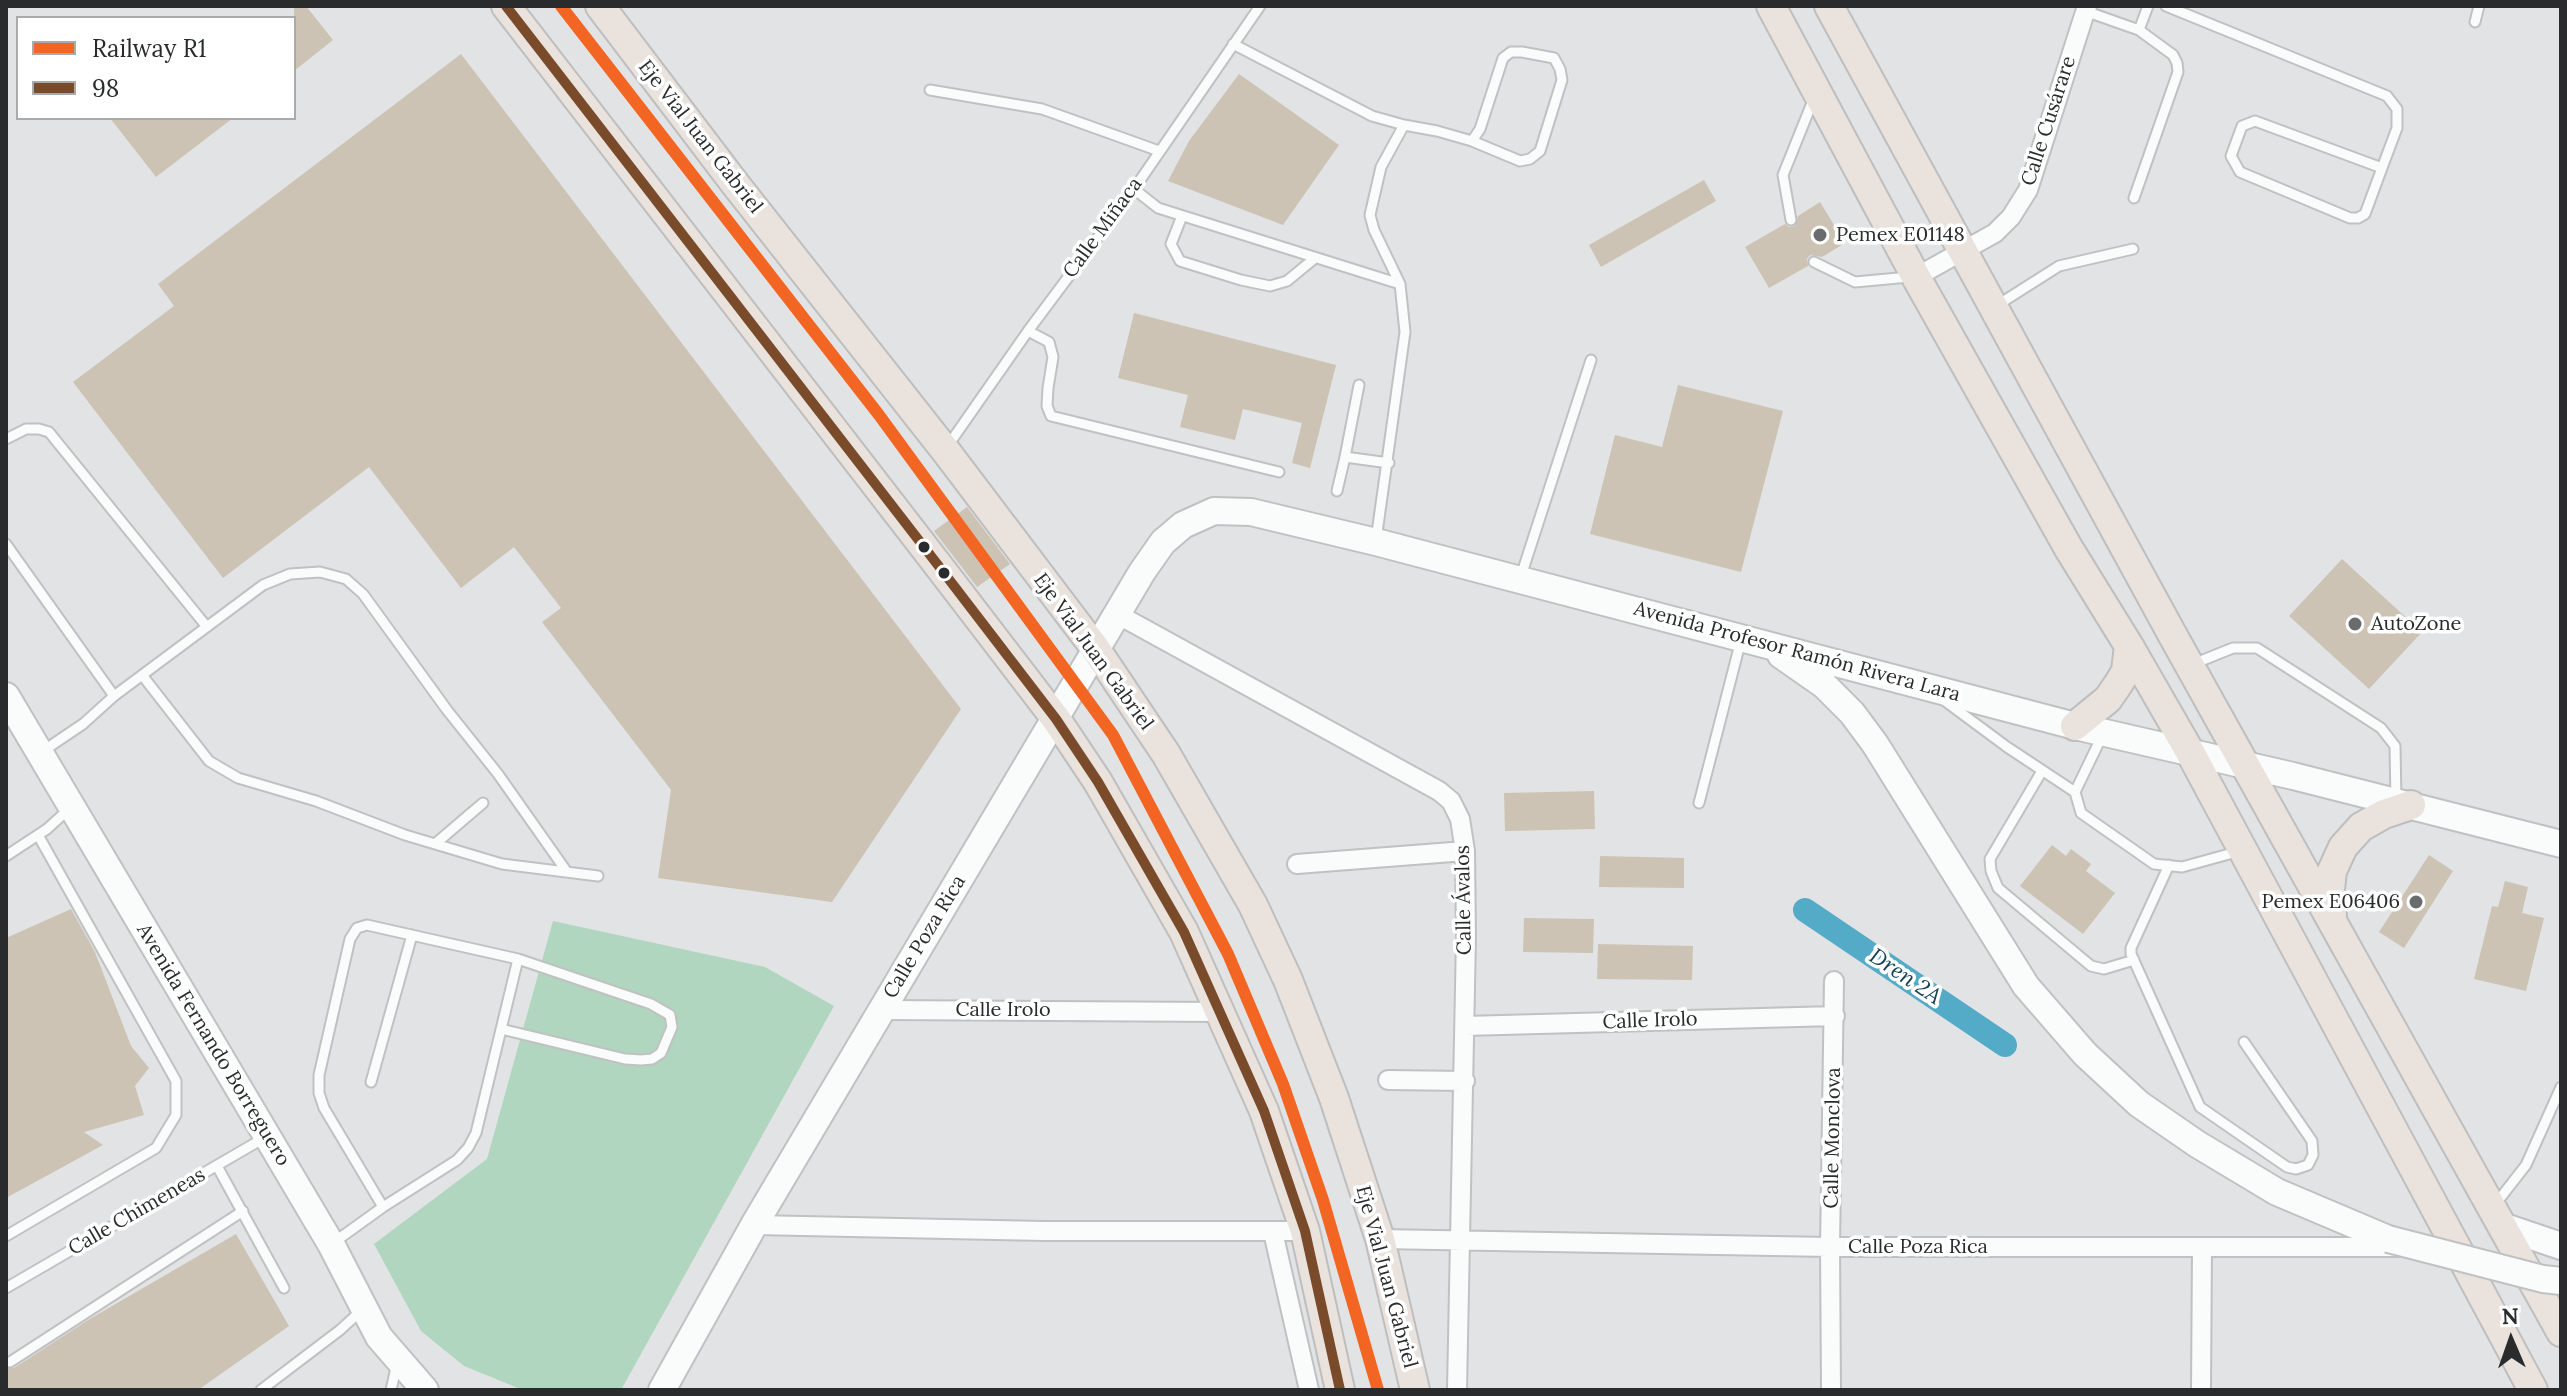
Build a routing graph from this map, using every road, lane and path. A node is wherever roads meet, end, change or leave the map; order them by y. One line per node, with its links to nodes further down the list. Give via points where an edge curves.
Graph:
1 (506, 6): 52 (main road)
2 (600, 6): 34 (main road, Eje Vial Juan Gabriel)
3 (1260, 6): 12 (lane, Calle Miñaca)
4 (1771, 6): 14 (main road)
5 (1829, 6): 24 (main road)
6 (2148, 6): 11 (lane)
7 (2166, 6): 18 (lane, via 2387,96 2397,109 2397,128)
8 (2479, 6): 10 (lane)
9 (2086, 8): 11 (lane); 24 (street, Calle Cusárare, via 2028,190 1995,233)
10 (2475, 22)
11 (2139, 30): 20 (lane, via 2173,55 2178,72)
12 (1233, 44): 15 (lane, via 1372,116); 17 (lane, Calle Miñaca)
13 (930, 90): 17 (lane, via 1042,109)
14 (1817, 91): 22 (lane, via 1783,175); 27 (main road)
15 (1404, 125): 16 (lane); 28 (lane, via 1381,167 1370,215)
16 (1472, 141): 16 (lane, via 1503,58 1511,52 1554,58 1562,80 1540,151 1520,161)
17 (1159, 151): 19 (lane, Calle Miñaca)
18 (2382, 168): 18 (lane, via 2365,214 2350,218 2240,172 2231,156 2242,126 2255,121)
19 (1134, 189): 21 (lane, via 1158,208); 30 (lane, Calle Miñaca)
20 (2134, 198)
21 (1182, 216): 25 (lane); 25 (lane, via 1171,244 1180,261 1270,286 1287,281)
22 (1791, 220)
23 (2133, 249): 29 (lane, via 2059,266)
24 (1962, 250): 27 (street, Calle Cusárare); 29 (main road)
25 (1315, 258): 28 (lane)
26 (1814, 262): 27 (lane, via 1855,282)
27 (1916, 277): 45 (main road)
28 (1400, 284): 36 (lane, via 1405,332)
29 (1994, 308): 47 (main road)
30 (1028, 331): 34 (lane, Calle Miñaca); 37 (lane, via 1049,342 1051,416)
31 (1591, 360): 41 (lane)
32 (1359, 385): 35 (lane)
33 (6, 439): 43 (lane, via 26,429 49,432)
34 (945, 450): 46 (main road, Eje Vial Juan Gabriel)
35 (1345, 457): 36 (lane); 38 (lane)
36 (1389, 463): 39 (lane)
37 (1279, 472)
38 (1337, 491)
39 (1376, 542): 41 (main road, Avenida Profesor Ramón Rivera Lara); 42 (main road, Avenida Profesor Ramón Rivera Lara, via 1251,512 1214,511 1183,525 1163,542)
40 (6, 544): 51 (lane)
41 (1520, 579): 44 (main road, Avenida Profesor Ramón Rivera Lara)
42 (1117, 614): 46 (main road, Avenida Profesor Ramón Rivera Lara); 68 (street, Calle Ávalos, via 1439,791 1460,819)
43 (207, 627): 48 (lane); 72 (lane, via 263,585 290,574 320,572 346,579 363,594)
44 (1754, 641): 49 (main road, Avenida Profesor Ramón Rivera Lara); 61 (lane); 105 (main road, bridge, via 1824,685 1852,713 2026,986 2085,1054 2139,1104 2277,1192 2367,1232)
45 (2129, 646): 53 (main road, via 2119,683); 55 (main road)
46 (1095, 648): 52 (main road, Calle Poza Rica); 98 (main road, Eje Vial Juan Gabriel, via 1166,754 1253,905 1334,1098)
47 (2190, 666): 57 (main road); 62 (lane, via 2233,648 2257,648 2381,728 2395,746)
48 (142, 675): 51 (lane); 65 (lane, via 209,761 222,770)
49 (1927, 687): 53 (main road, Avenida Profesor Ramón Rivera Lara); 58 (lane)
50 (6, 696): 56 (main road, Avenida Fernando Borreguero)
51 (114, 696): 56 (lane)
52 (1056, 719): 79 (main road, Calle Poza Rica); 80 (main road, via 1146,863)
53 (2075, 726): 54 (main road, Avenida Profesor Ramón Rivera Lara)
54 (2104, 733): 55 (main road, Avenida Profesor Ramón Rivera Lara); 59 (lane)
55 (2190, 752): 57 (main road, Avenida Profesor Ramón Rivera Lara); 67 (main road)
56 (40, 753): 63 (main road, Avenida Fernando Borreguero)
57 (2246, 765): 62 (main road, Avenida Profesor Ramón Rivera Lara); 74 (main road)
58 (2042, 771): 59 (lane); 77 (lane, via 1990,859 1998,888 2091,966 2104,969)
59 (2075, 792): 71 (lane, via 2081,813 2154,864)
60 (483, 803): 65 (lane)
61 (1699, 803)
62 (2404, 803): 66 (main road, Avenida Profesor Ramón Rivera Lara); 74 (main road, via 2361,827 2343,847 2332,871 2329,898)
63 (72, 806): 64 (lane); 89 (main road, Avenida Fernando Borreguero)
64 (38, 835): 69 (lane); 97 (lane, via 176,1081 176,1115 156,1148)
65 (435, 844): 72 (lane, via 502,864)
66 (2561, 844)
67 (2243, 850): 71 (lane, via 2182,867); 103 (main road)
68 (1465, 851): 70 (street); 82 (street, Calle Ávalos)
69 (6, 856)
70 (1297, 864)
71 (2169, 865): 77 (lane, via 2131,948)
72 (567, 872): 73 (lane)
73 (598, 876)
74 (2334, 928): 93 (main road)
75 (412, 935): 76 (lane); 87 (lane); 91 (lane, via 367,925 357,928 350,939 319,1075 324,1108)
76 (518, 959): 83 (lane); 83 (lane, via 651,1004 670,1015 672,1027 661,1053 641,1060)
77 (2134, 960): 84 (lane, via 2200,1107 2287,1167 2308,1165 2312,1141)
78 (1834, 981): 81 (street, Calle Monclova)
79 (881, 1010): 80 (street, Calle Irolo); 94 (main road, Calle Poza Rica)
80 (1221, 1012): 95 (main road, via 1264,1111)
81 (1835, 1016): 82 (street, Calle Irolo); 102 (street, Calle Monclova)
82 (1465, 1026): 86 (street, Calle Ávalos)
83 (501, 1029): 91 (lane, via 468,1148)
84 (2244, 1042)
85 (1388, 1080): 86 (street)
86 (1465, 1081): 99 (street, Calle Ávalos)
87 (371, 1082)
88 (2561, 1087): 93 (lane)
89 (267, 1136): 90 (lane, Calle Chimeneas); 100 (main road, Avenida Fernando Borreguero)
90 (217, 1166): 92 (lane); 106 (lane, Calle Chimeneas)
91 (383, 1207): 100 (lane)
92 (243, 1211): 107 (lane); 111 (lane)
93 (2497, 1217): 101 (main road); 105 (main road)
94 (754, 1225): 96 (street); 115 (main road, Calle Poza Rica)
95 (1305, 1231): 96 (street); 117 (main road)
96 (1273, 1232): 116 (street)
97 (6, 1236)
98 (1380, 1239): 99 (street, Calle Poza Rica); 118 (main road, Eje Vial Juan Gabriel)
99 (1461, 1241): 102 (street, Calle Poza Rica); 119 (street, Calle Ávalos)
100 (331, 1244): 108 (main road, Avenida Fernando Borreguero)
101 (2561, 1246)
102 (1830, 1247): 104 (street, Calle Poza Rica); 120 (street, Calle Monclova)
103 (2456, 1247): 104 (street, Calle Poza Rica); 122 (main road)
104 (2202, 1249): 121 (street)
105 (2548, 1284): 109 (main road)
106 (6, 1288)
107 (284, 1288)
108 (363, 1309): 110 (main road, Avenida Fernando Borreguero); 113 (lane)
109 (2561, 1332)
110 (379, 1337): 112 (main road); 114 (main road, Avenida Fernando Borreguero)
111 (10, 1362)
112 (398, 1383)
113 (261, 1390)
114 (425, 1390)
115 (662, 1390)
116 (1309, 1390)
117 (1340, 1390)
118 (1415, 1390)
119 (1457, 1390)
120 (1831, 1390)
121 (2201, 1390)
122 (2533, 1390)

